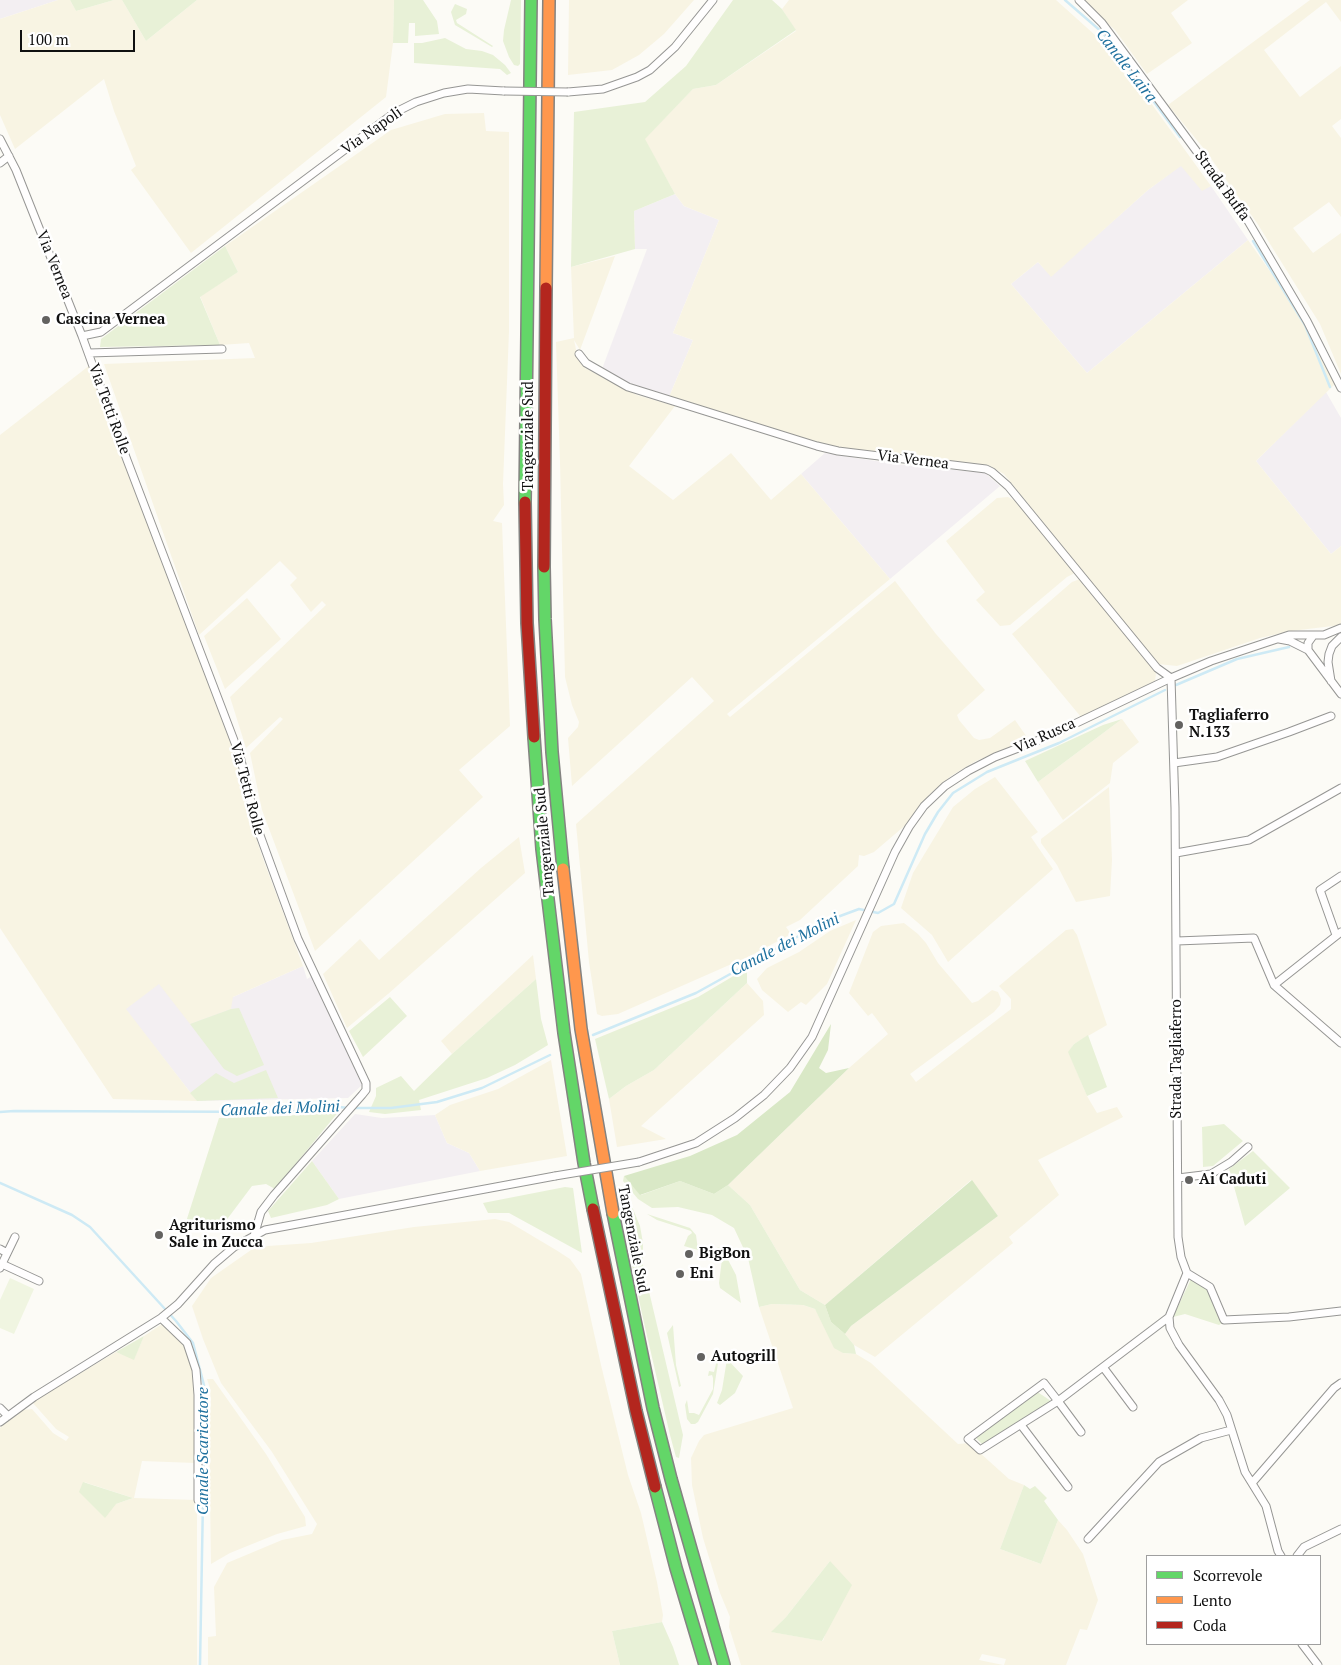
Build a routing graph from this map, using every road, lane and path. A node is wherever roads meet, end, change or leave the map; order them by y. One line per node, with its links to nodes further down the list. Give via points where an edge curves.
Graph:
1 (531, 0): 62 (highway, Tangenziale Sud, via 525,523 534,758 542,849 564,1033 602,1254 651,1474)
2 (549, 0): 63 (highway, Tangenziale Sud, via 545,619 561,854 581,1030 619,1248 669,1470)
3 (713, 0): 8 (street, Via Napoli, bridge, via 674,47 637,78 603,89 568,92 468,89 416,102 394,113 101,332)
4 (1078, 0): 12 (street, Strada Buffa, via 1102,23 1248,222 1307,321)
5 (0, 139): 6 (street, Via Vernea)
6 (9, 156): 7 (street); 8 (street, Via Vernea)
7 (0, 163)
8 (82, 336): 10 (street, Via Vernea)
9 (222, 349): 10 (street)
10 (89, 353): 34 (street, Via Tetti Rolle, via 240,756 257,827 298,939 366,1083 366,1090 358,1100 261,1212)
11 (579, 354): 20 (street, Via Vernea, via 586,363 628,387 817,446 992,472 1008,486 1157,668)
12 (1341, 388)
13 (1341, 628): 14 (street)
14 (1324, 635): 15 (street); 18 (street, via 1330,640)
15 (1313, 636): 17 (street, Via Rusca, via 1289,635); 19 (street, via 1308,643)
16 (1341, 636): 18 (street)
17 (1276, 639): 19 (street, via 1290,641); 20 (street, Via Rusca)
18 (1331, 650): 19 (street, via 1321,658); 21 (street, via 1328,662)
19 (1309, 652): 21 (street)
20 (1171, 678): 24 (street, Strada Tagliaferro); 34 (street, Via Rusca, bridge, via 1047,737 995,757 944,786 908,827 812,1037 790,1068 757,1101 696,1144 639,1162 275,1227)
21 (1332, 684): 22 (street)
22 (1341, 694)
23 (1330, 716): 24 (street, via 1217,757)
24 (1174, 763): 26 (street, Strada Tagliaferro)
25 (1341, 788): 26 (street, via 1249,840)
26 (1176, 853): 29 (street, Strada Tagliaferro)
27 (1341, 876): 28 (street, via 1320,890)
28 (1339, 933): 30 (street)
29 (1177, 941): 30 (street, via 1254,938); 33 (street, Strada Tagliaferro)
30 (1274, 985): 31 (street)
31 (1341, 1043)
32 (1248, 1148): 33 (street, via 1211,1174)
33 (1178, 1178): 38 (street, Strada Tagliaferro, via 1178,1237)
34 (254, 1236): 41 (street, Via Rusca, via 214,1264)
35 (15, 1237): 36 (street)
36 (4, 1251): 37 (street)
37 (1, 1266): 39 (street)
38 (1188, 1273): 40 (street, via 1210,1287 1224,1320); 42 (street)
39 (39, 1281)
40 (1341, 1311)
41 (163, 1316): 48 (street, Via Rusca); 55 (street, via 187,1343 196,1370)
42 (1169, 1317): 43 (street); 51 (street, via 1170,1328 1179,1345 1219,1400)
43 (1103, 1367): 45 (street); 46 (street)
44 (1341, 1383): 53 (street)
45 (1058, 1401): 50 (street); 50 (street, via 1044,1383 968,1439 980,1450); 52 (street)
46 (1133, 1407)
47 (0, 1408): 48 (street)
48 (8, 1416): 49 (street, Via Rusca)
49 (0, 1422)
50 (1021, 1424): 54 (street)
51 (1231, 1430): 53 (street); 57 (street, via 1201,1438 1159,1462)
52 (1081, 1432)
53 (1252, 1483): 58 (street, via 1266,1506)
54 (1068, 1487)
55 (198, 1500)
56 (1341, 1529): 59 (street, via 1304,1547)
57 (1088, 1539)
58 (1281, 1555)
59 (1298, 1555)
60 (1303, 1645): 61 (street)
61 (1316, 1664)
62 (705, 1665)
63 (724, 1665)

